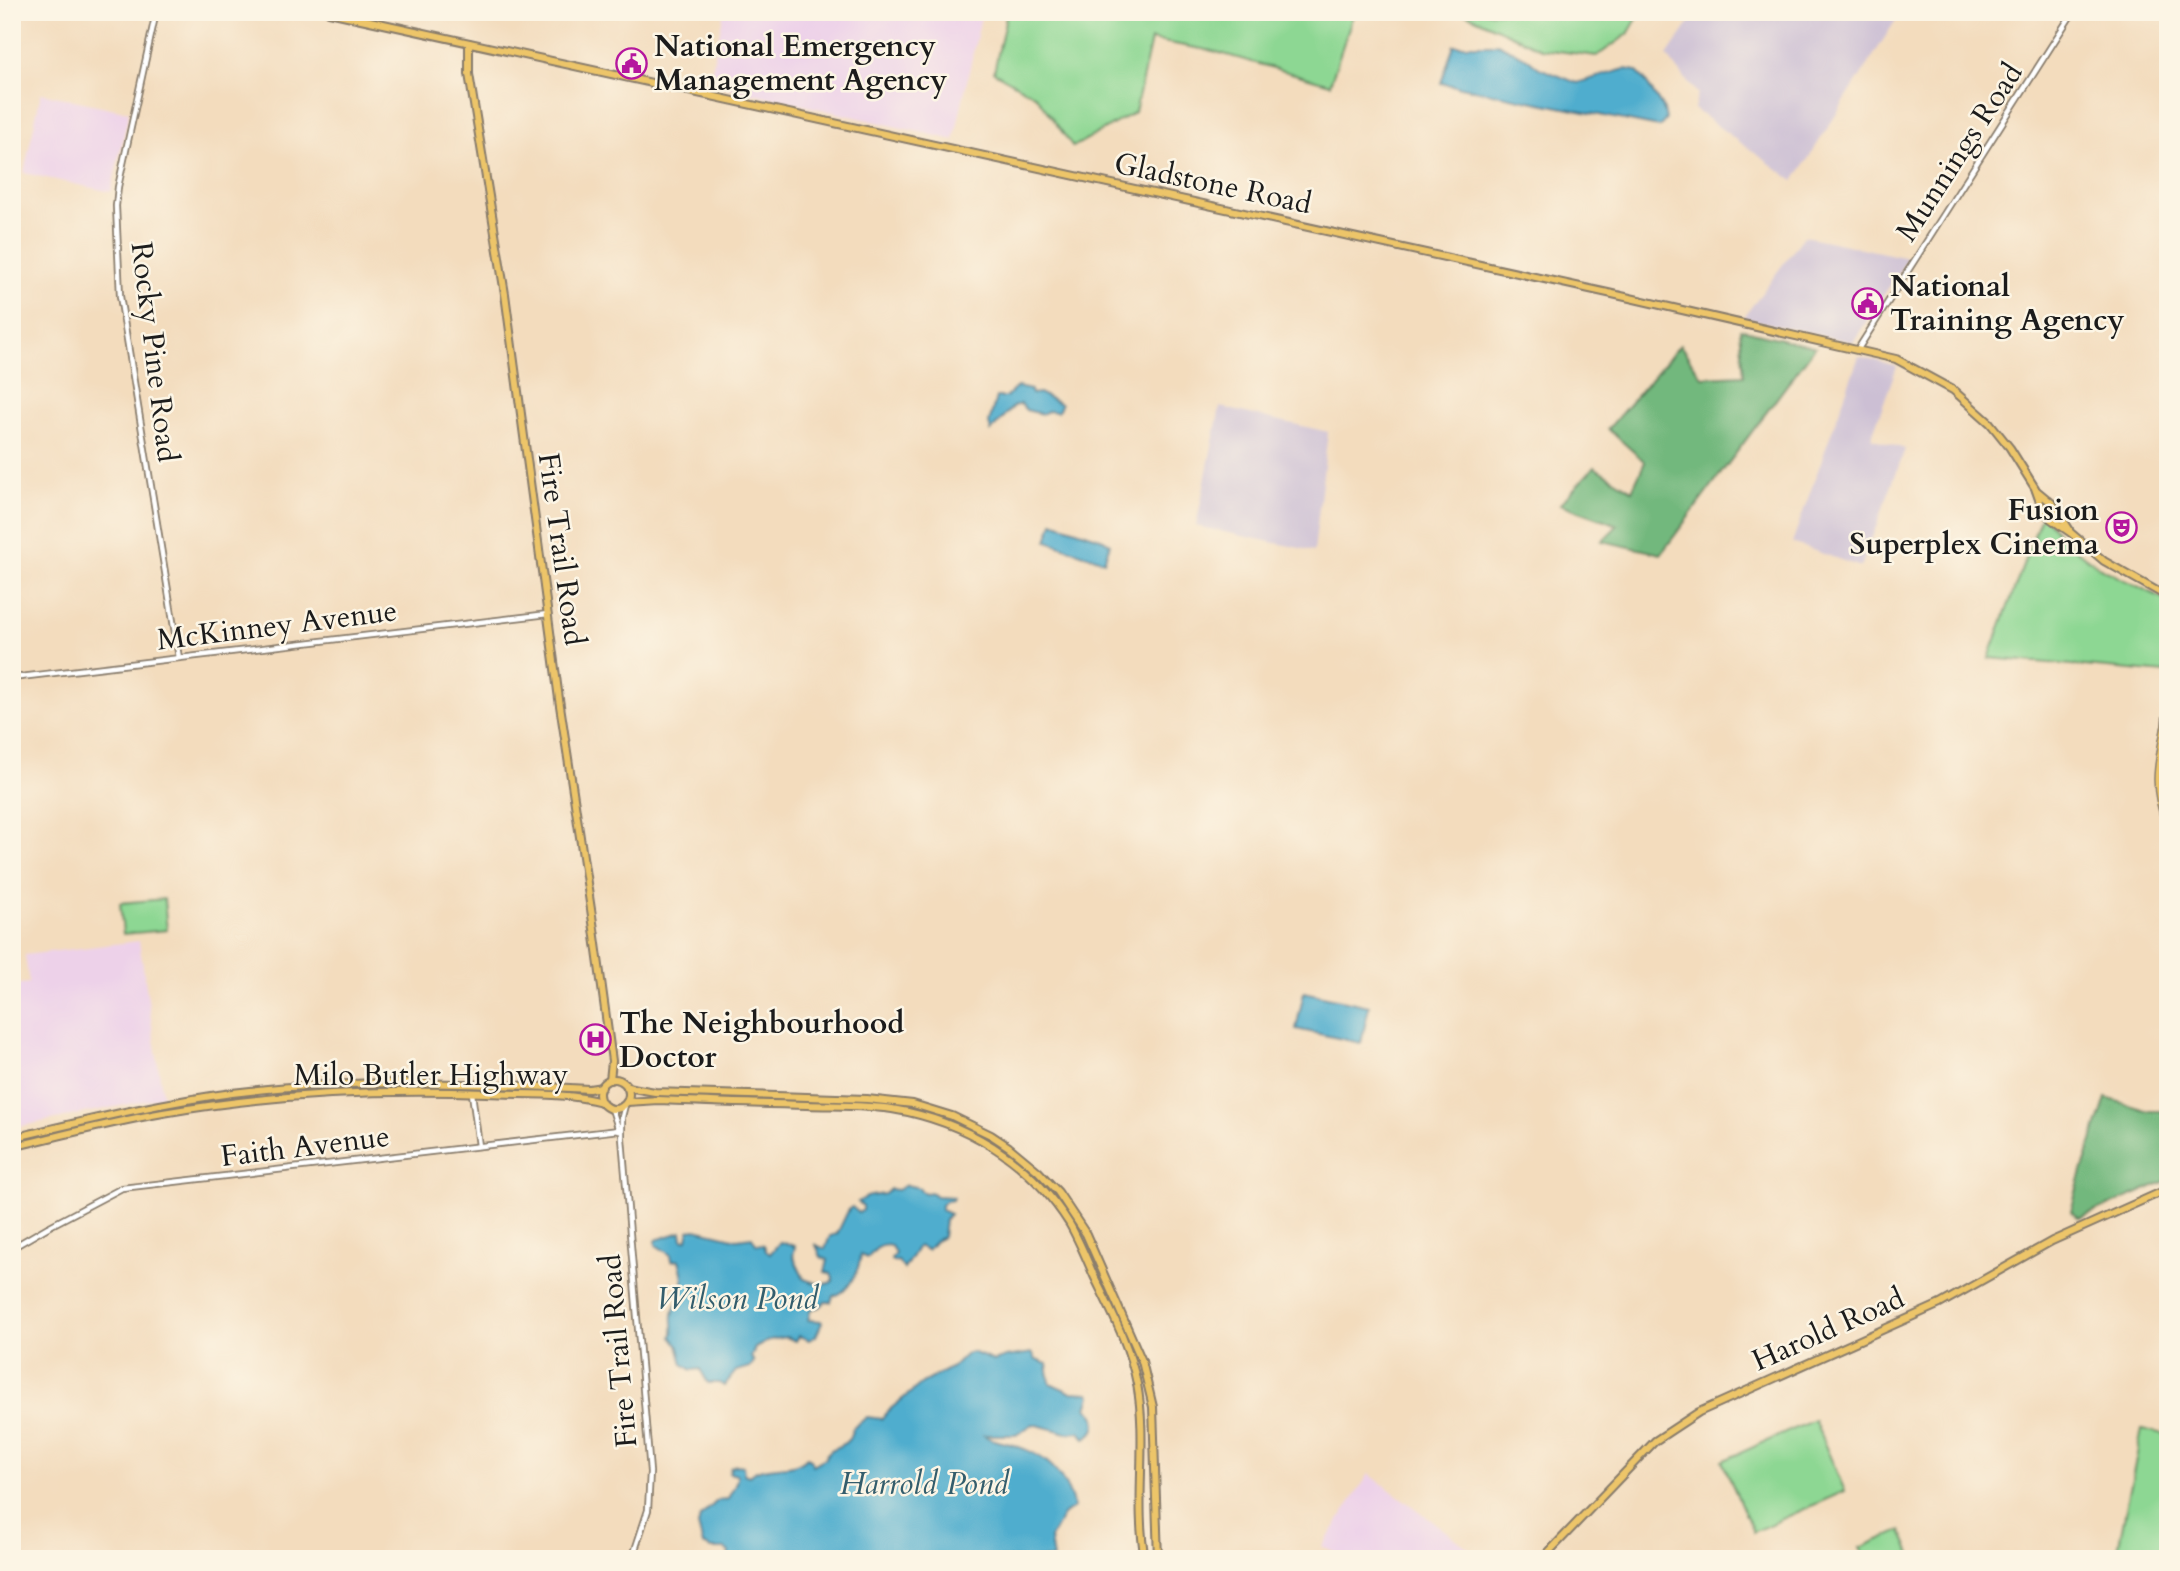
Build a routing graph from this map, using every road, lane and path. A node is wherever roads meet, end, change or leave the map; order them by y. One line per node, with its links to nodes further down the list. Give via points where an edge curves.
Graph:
1 (156, 12): 14 (street, Rocky Pine Road, via 118,187 120,296)
2 (330, 12): 4 (main road, Gladstone Road)
3 (2073, 12): 5 (street, Munnings Road)
4 (469, 43): 5 (main road, Gladstone Road); 13 (main road, Fire Trail Road, via 469,74 505,294)
5 (1858, 349): 6 (main road, Gladstone Road, via 1903,362 1956,392 1990,423)
6 (2035, 488): 7 (main road, Gladstone Road); 8 (main road, Gladstone Road)
7 (2048, 500): 8 (main road); 9 (main road, Gladstone Road)
8 (2042, 508): 10 (main road, Gladstone Road)
9 (2061, 515): 10 (main road); 11 (main road, Gladstone Road)
10 (2051, 519): 11 (main road, Gladstone Road)
11 (2071, 533): 12 (main road, Gladstone Road, via 2104,561)
12 (2166, 595)
13 (548, 614): 14 (street, McKinney Avenue); 20 (main road, Fire Trail Road)
14 (179, 658): 15 (street, McKinney Avenue)
15 (12, 678)
16 (2168, 710): 17 (highway)
17 (2166, 728): 18 (highway); 19 (highway, via 2158,781)
18 (2168, 775)
19 (2168, 824)
20 (612, 1061): 21 (main road, Fire Trail Road); 22 (main road, Fire Trail Road)
21 (610, 1080): 22 (main road); 23 (main road)
22 (621, 1081): 24 (main road)
23 (602, 1087): 26 (main road); 30 (main road, Milo Butler Highway, via 402,1083 285,1088 159,1104)
24 (627, 1087): 27 (main road); 38 (main road, via 914,1104 990,1135 1038,1171 1086,1234 1140,1354 1153,1406)
25 (472, 1093): 26 (main road, Milo Butler Highway); 32 (street); 33 (main road, Milo Butler Highway, via 360,1092 236,1102 133,1118)
26 (602, 1102): 28 (main road)
27 (626, 1103): 28 (main road); 31 (street, Fire Trail Road); 37 (main road, via 891,1109 956,1127 1013,1161 1045,1191 1069,1224 1132,1361 1140,1405)
28 (612, 1109): 29 (street, Fire Trail Road)
29 (619, 1130): 31 (street, Fire Trail Road); 32 (street, Faith Avenue)
30 (12, 1138)
31 (622, 1138): 36 (street, Fire Trail Road, via 649,1461 648,1510)
32 (479, 1146): 35 (street, Faith Avenue, via 122,1188)
33 (12, 1147)
34 (2168, 1189): 39 (main road, Harold Road, via 2052,1241 1940,1304 1699,1412 1655,1441)
35 (12, 1248)
36 (632, 1559)
37 (1145, 1559)
38 (1158, 1559)
39 (1542, 1559)

